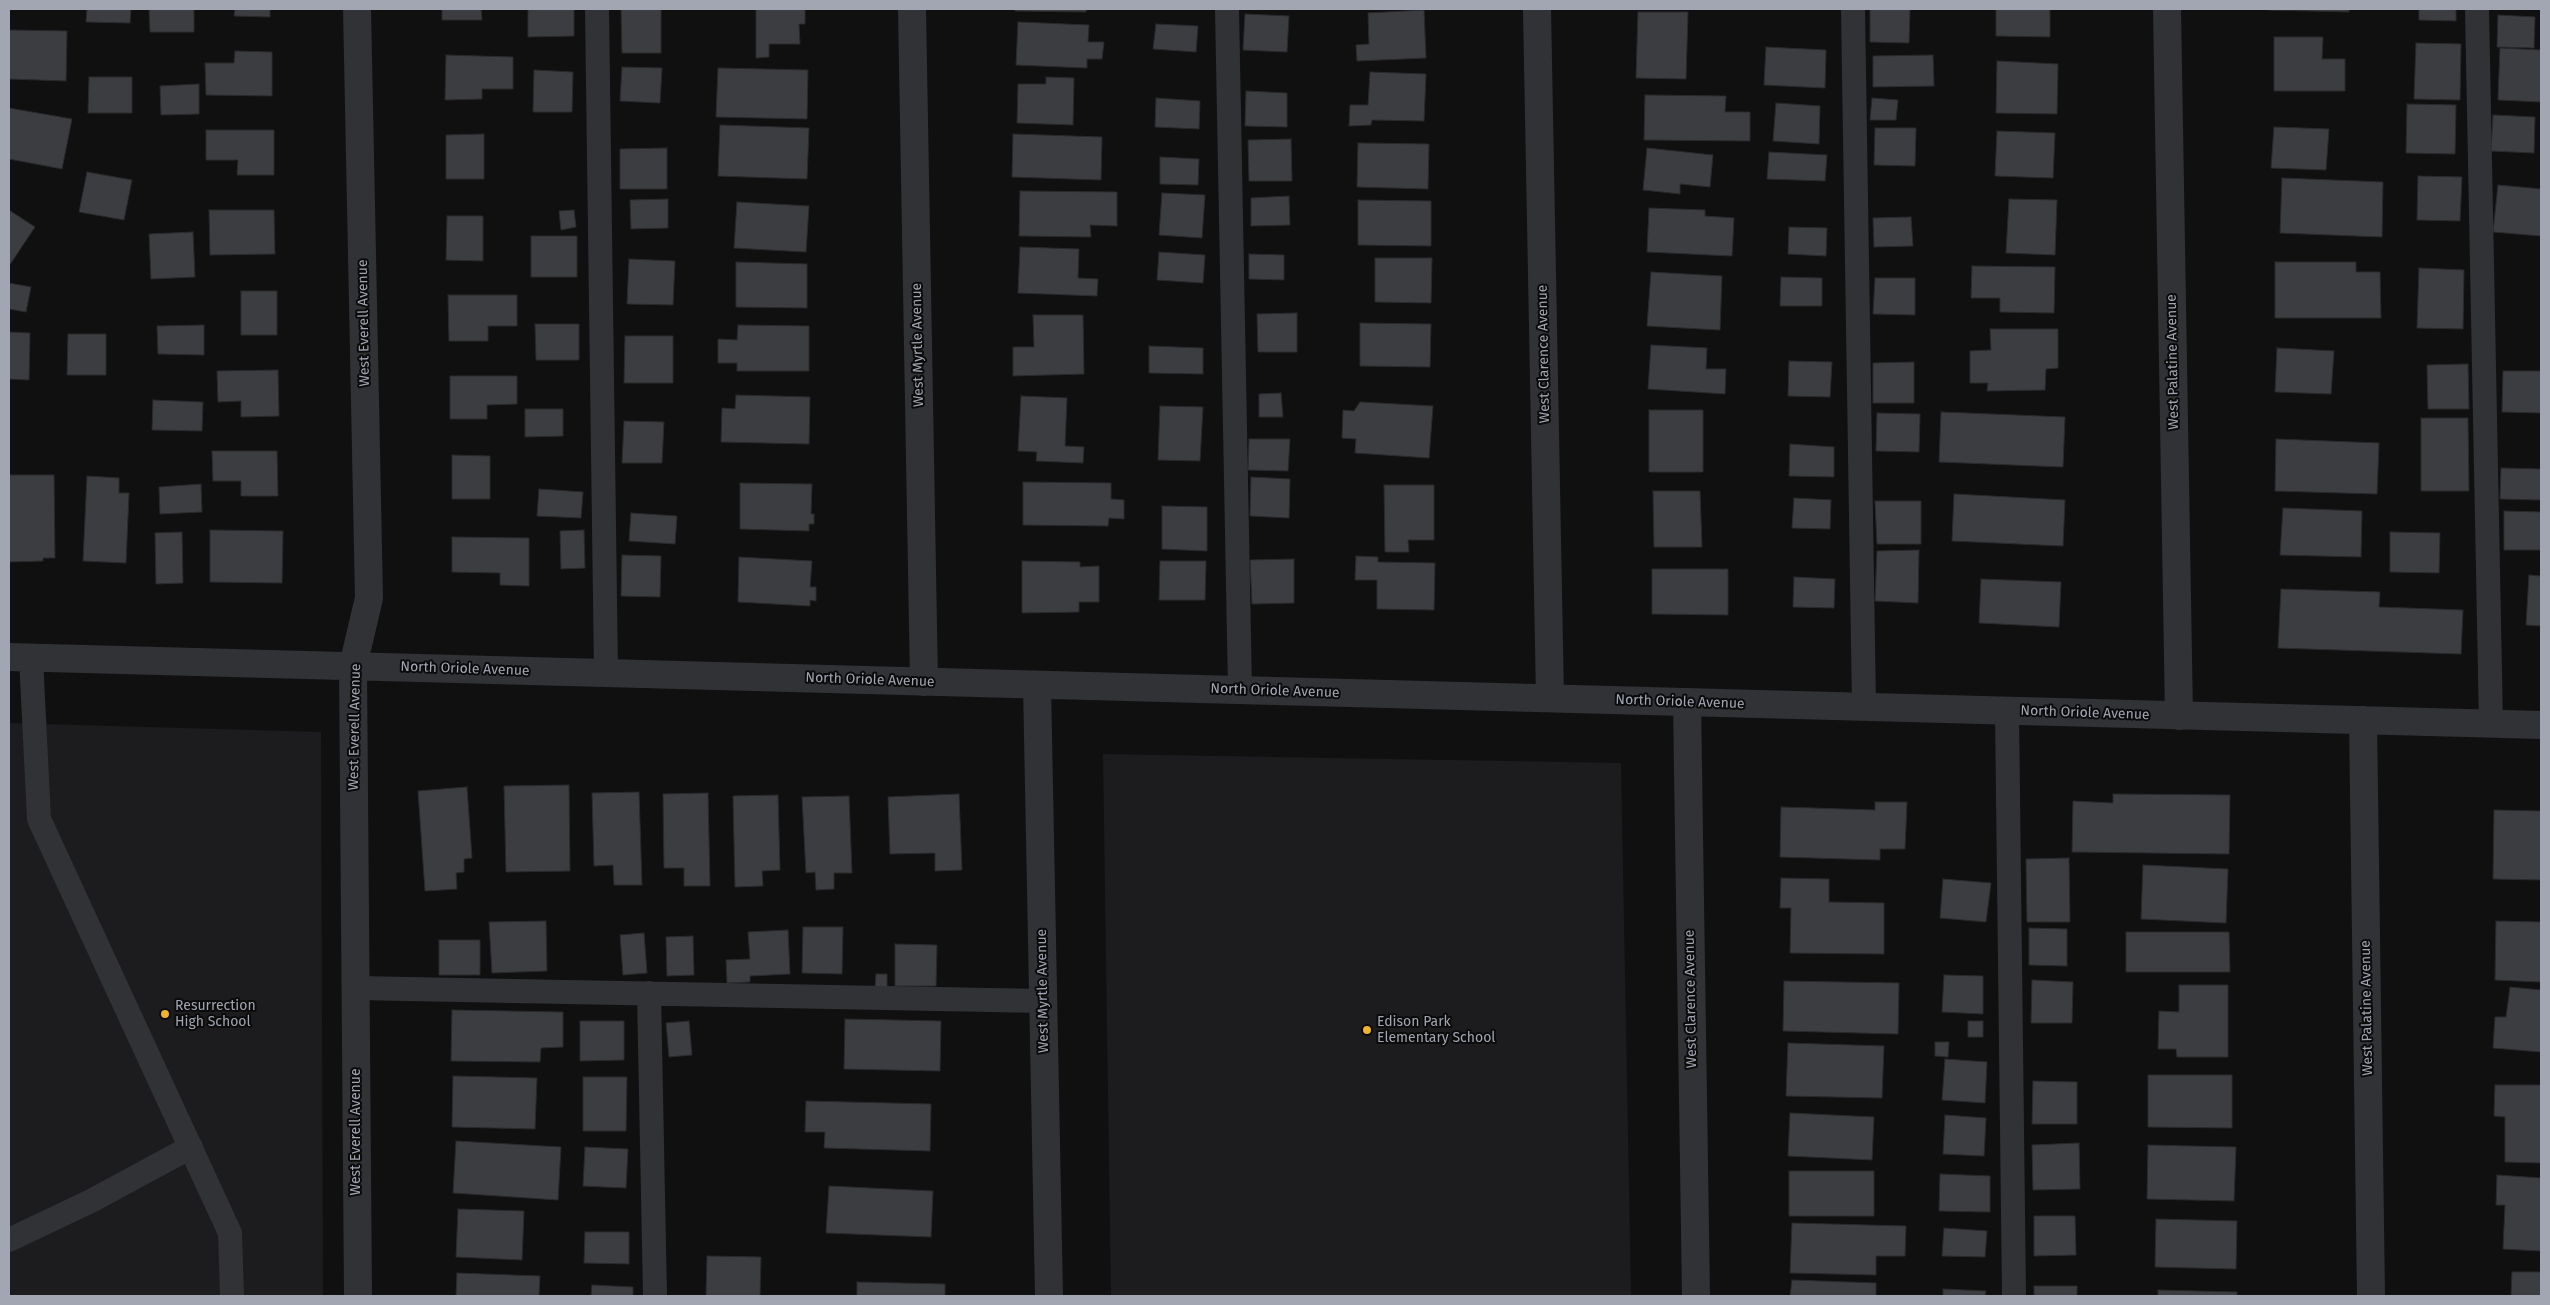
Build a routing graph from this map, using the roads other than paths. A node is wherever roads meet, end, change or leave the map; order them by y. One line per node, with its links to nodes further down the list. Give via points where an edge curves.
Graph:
1 (358, 9): 10 (street, West Everell Avenue, via 369,598)
2 (597, 9): 11 (lane)
3 (912, 9): 12 (street, West Myrtle Avenue)
4 (1227, 9): 14 (lane)
5 (1537, 9): 15 (street, West Clarence Avenue)
6 (1853, 9): 17 (lane)
7 (2167, 9): 19 (street, West Palatine Avenue)
8 (2477, 9): 21 (lane)
9 (20, 657): 10 (street, North Oriole Avenue); 26 (lane, via 39,819)
10 (353, 666): 11 (street, North Oriole Avenue); 23 (street, West Everell Avenue)
11 (606, 673): 12 (street, North Oriole Avenue)
12 (924, 682): 13 (street, North Oriole Avenue)
13 (1037, 685): 14 (street, North Oriole Avenue); 25 (street, West Myrtle Avenue)
14 (1240, 690): 15 (street, North Oriole Avenue)
15 (1550, 698): 16 (street, North Oriole Avenue)
16 (1687, 702): 17 (street, North Oriole Avenue); 32 (street, West Clarence Avenue)
17 (1864, 707): 18 (street, North Oriole Avenue)
18 (2007, 711): 19 (street, North Oriole Avenue); 33 (lane)
19 (2179, 716): 20 (street, North Oriole Avenue)
20 (2363, 720): 21 (street, North Oriole Avenue); 34 (street, West Palatine Avenue)
21 (2491, 724): 22 (street, North Oriole Avenue)
22 (2541, 725)
23 (355, 988): 24 (lane); 29 (street, West Everell Avenue)
24 (649, 993): 25 (lane); 30 (lane)
25 (1043, 1001): 31 (street, West Myrtle Avenue)
26 (191, 1148): 27 (lane); 28 (lane, via 230,1233)
27 (9, 1240)
28 (232, 1296)
29 (358, 1296)
30 (655, 1296)
31 (1049, 1296)
32 (1696, 1296)
33 (2014, 1296)
34 (2371, 1296)

